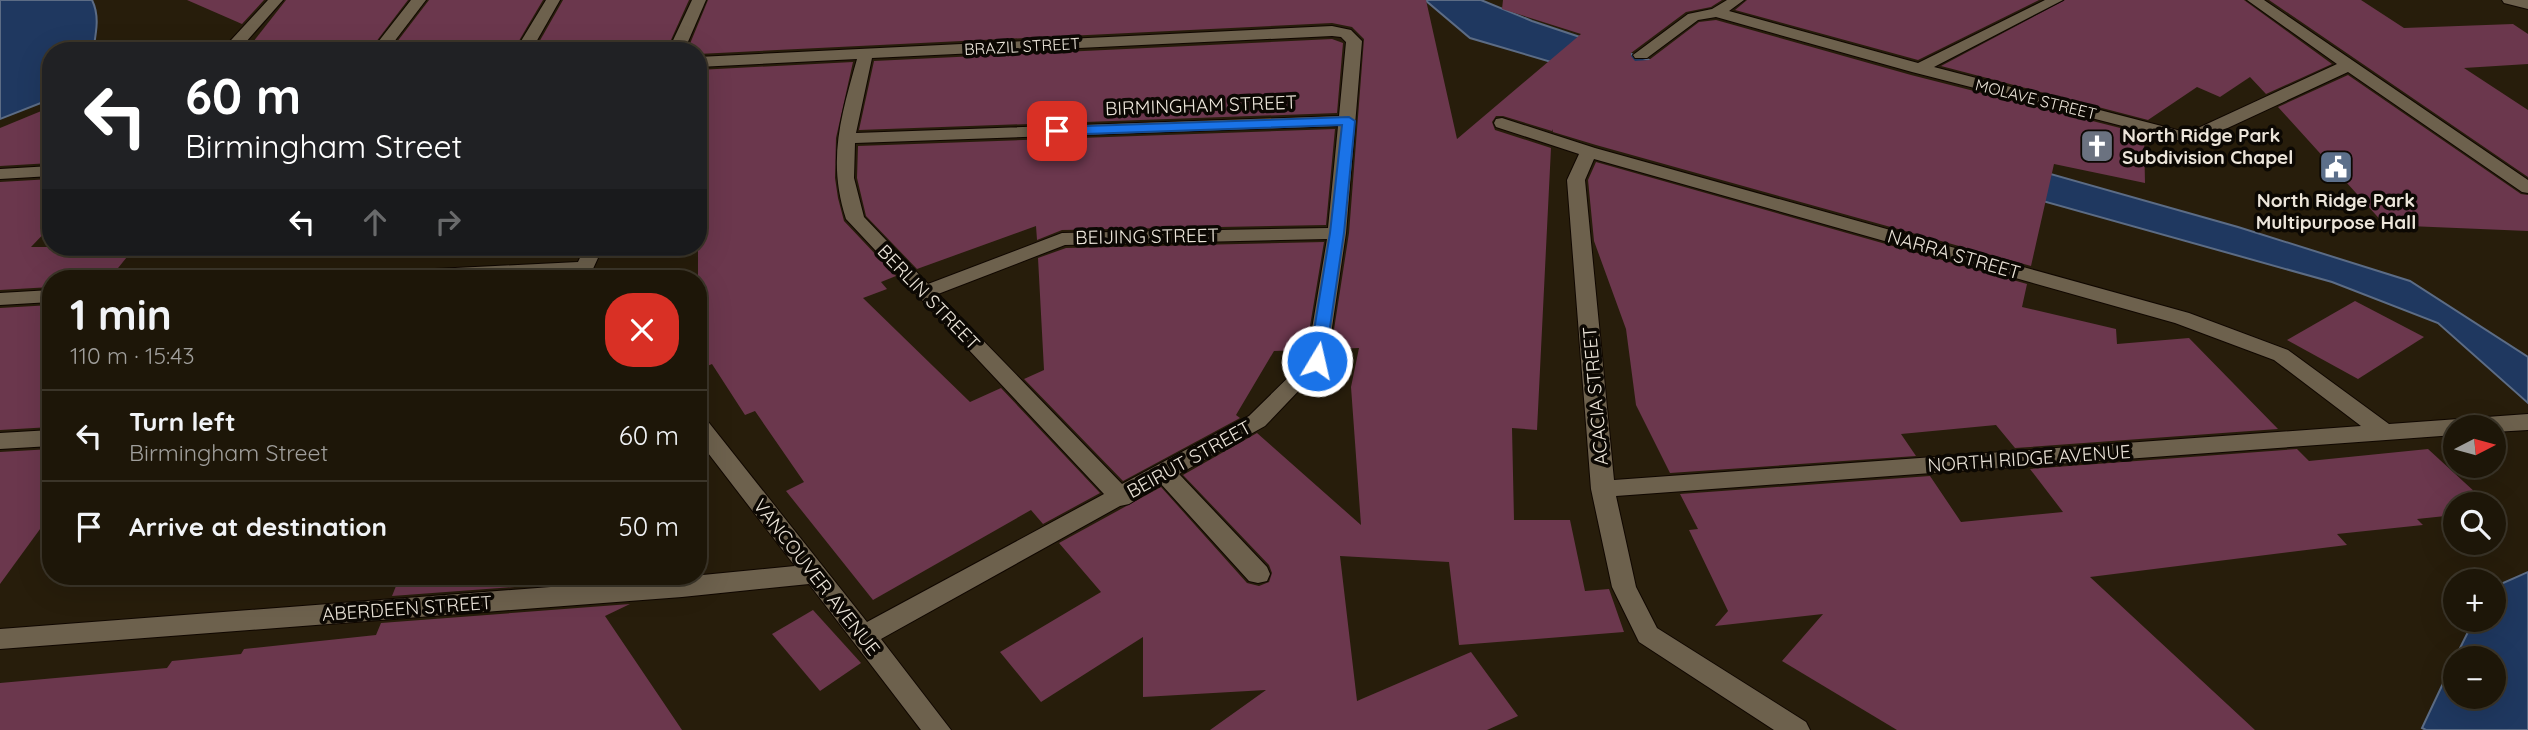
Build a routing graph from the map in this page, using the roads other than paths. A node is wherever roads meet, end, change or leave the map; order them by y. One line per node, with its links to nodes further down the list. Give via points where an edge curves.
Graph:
1 (276, 0): 12 (street)
2 (419, 0): 13 (street)
3 (553, 0): 14 (street)
4 (699, 0): 15 (street)
5 (1737, 0): 10 (street)
6 (2056, 0): 20 (street)
7 (2254, 0): 19 (street)
8 (2509, 0): 9 (street)
9 (2528, 5)
10 (1717, 12): 17 (street, via 1693,17); 20 (street, MOLAVE STREET)
11 (1346, 33): 16 (street, BRAZIL STREET); 21 (street, BEIRUT STREET, via 1354,41)
12 (237, 42)
13 (386, 42)
14 (528, 42)
15 (680, 42)
16 (866, 53): 18 (street, BRAZIL STREET); 23 (street, BERLIN STREET)
17 (1642, 55)
18 (707, 62)
19 (2347, 66): 20 (street, MOLAVE STREET, via 2200,134 2181,136); 27 (street)
20 (1918, 69)
21 (1349, 121): 23 (street, BIRMINGHAM STREET); 28 (street, BEIRUT STREET)
22 (1502, 123): 24 (street, NARRA STREET)
23 (845, 138): 29 (street, BERLIN STREET, via 846,197 855,219)
24 (1589, 152): 35 (street, NARRA STREET, via 2182,318 2281,355); 40 (street, ACACIA STREET, via 1576,180)
25 (42, 172): 26 (street)
26 (0, 174)
27 (2528, 188)
28 (1337, 233): 29 (street, BEIJING STREET, via 1062,239); 39 (street, BEIRUT STREET, via 1317,361 1257,421)
29 (925, 292): 41 (street, BERLIN STREET)
30 (42, 297): 31 (street)
31 (0, 299)
32 (2528, 422): 33 (street, NORTH RIDGE AVENUE)
33 (2506, 424)
34 (2443, 428): 35 (street, NORTH RIDGE AVENUE)
35 (2384, 432): 40 (street, NORTH RIDGE AVENUE)
36 (707, 436): 42 (street, VANCOUVER AVENUE)
37 (42, 439): 38 (street)
38 (0, 442)
39 (1164, 473): 41 (street, BEIRUT STREET); 43 (street)
40 (1603, 489): 49 (street, ACACIA STREET, via 1624,587 1648,635)
41 (1121, 498): 46 (street, BEIRUT STREET)
42 (814, 574): 44 (street, ABERDEEN STREET); 46 (street, VANCOUVER AVENUE)
43 (1258, 574)
44 (707, 583)
45 (676, 585): 47 (street, ABERDEEN STREET)
46 (864, 636): 48 (street, VANCOUVER AVENUE)
47 (0, 639)
48 (937, 730)
49 (1796, 730)

